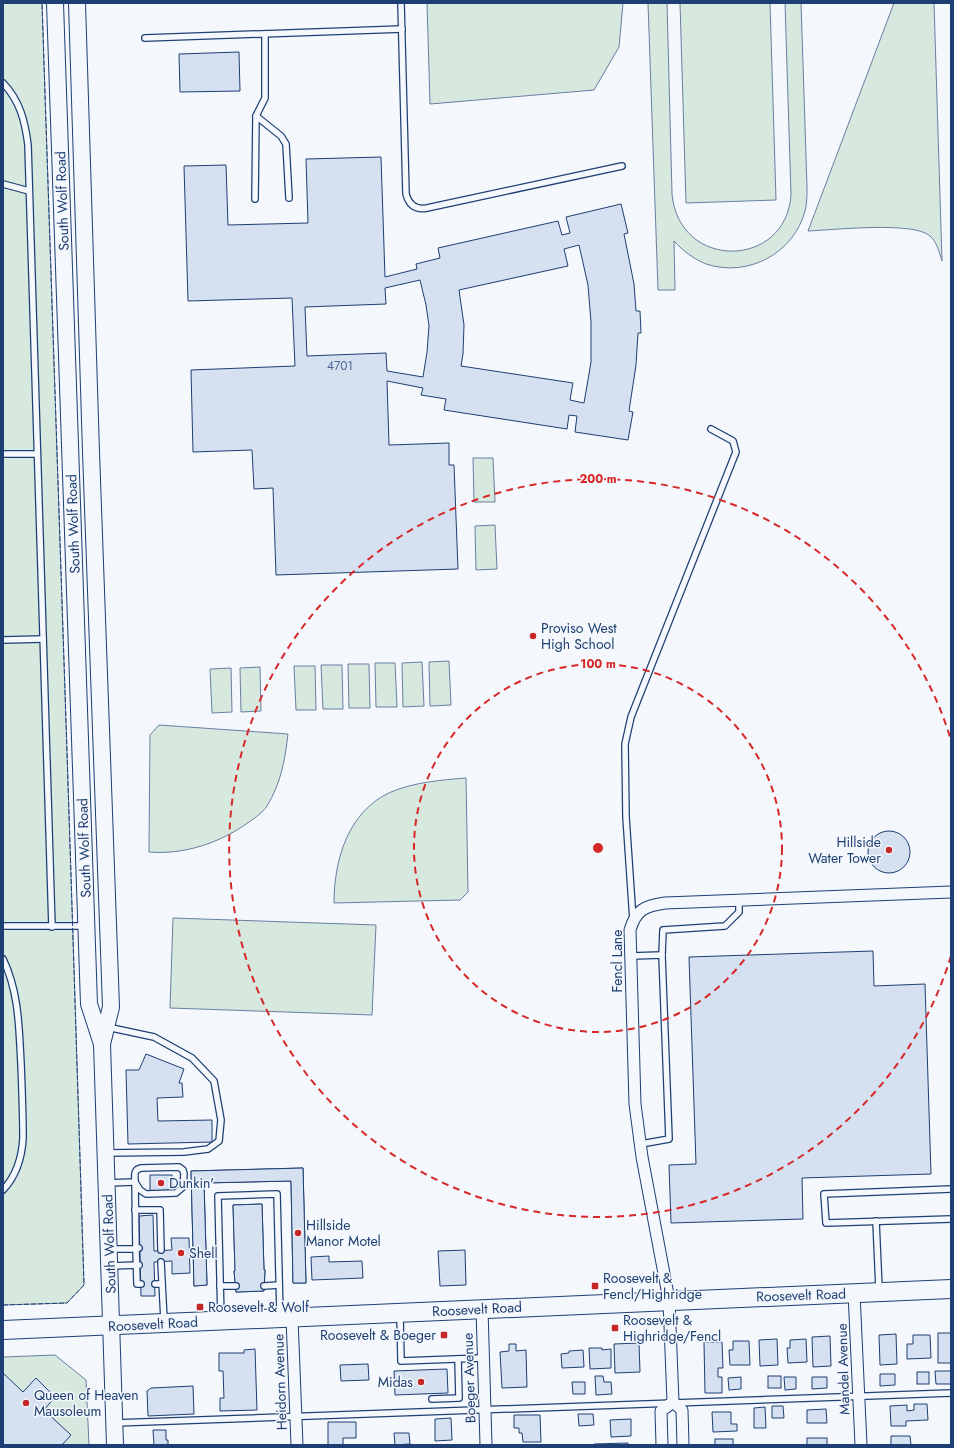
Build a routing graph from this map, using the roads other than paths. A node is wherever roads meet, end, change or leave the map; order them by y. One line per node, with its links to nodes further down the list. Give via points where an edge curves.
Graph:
1 (55, 3): 23 (main road, South Wolf Road)
2 (77, 3): 28 (main road, South Wolf Road, via 111,1007)
3 (401, 3): 4 (lane)
4 (402, 29): 5 (lane); 9 (lane, via 406,194 407,200 416,208 427,208)
5 (265, 34): 6 (lane); 8 (lane, via 265,98)
6 (145, 38)
7 (3, 83): 11 (lane, via 17,101 25,123)
8 (256, 116): 12 (lane, via 281,136 286,144); 13 (lane)
9 (622, 166)
10 (3, 184): 11 (lane)
11 (29, 191): 16 (lane)
12 (289, 198)
13 (255, 199)
14 (711, 429): 21 (lane, via 733,441 736,452 631,717 625,744 626,817)
15 (3, 454): 16 (lane)
16 (38, 454): 17 (lane)
17 (43, 639): 18 (lane); 24 (lane)
18 (3, 640)
19 (951, 892): 20 (street, Fencl Lane)
20 (740, 900): 21 (street, Fencl Lane, via 654,905 644,908); 25 (lane, via 740,912 725,926 663,930)
21 (633, 920): 26 (street, Fencl Lane, via 630,930)
22 (3, 926): 24 (lane)
23 (86, 926): 24 (lane); 29 (main road, South Wolf Road, via 89,1004)
24 (52, 927)
25 (662, 955): 26 (lane); 30 (lane, via 669,1139)
26 (630, 956): 30 (street, Fencl Lane, via 635,1104)
27 (3, 959): 35 (lane, via 11,977 17,1008 23,1138 16,1170)
28 (106, 1027): 29 (main road, South Wolf Road); 31 (lane, via 154,1037 192,1058 214,1081 221,1120 218,1141 208,1149 184,1152)
29 (102, 1044): 31 (main road, South Wolf Road)
30 (641, 1144): 57 (street, Fencl Lane)
31 (106, 1153): 33 (main road, South Wolf Road)
32 (135, 1182): 32 (lane, via 146,1194 176,1193 183,1188 184,1174 179,1167 141,1168 135,1171); 33 (lane); 36 (lane)
33 (106, 1183): 43 (main road, South Wolf Road)
34 (951, 1189): 38 (lane, via 824,1194 826,1223)
35 (3, 1190)
36 (135, 1210): 40 (lane, via 160,1210); 41 (lane)
37 (951, 1218): 38 (lane)
38 (876, 1221): 55 (lane)
39 (153, 1227): 40 (lane)
40 (160, 1227): 42 (lane, via 161,1249)
41 (138, 1248): 43 (lane); 45 (lane)
42 (154, 1248)
43 (109, 1249): 46 (main road, South Wolf Road)
44 (154, 1264): 49 (lane, via 161,1263)
45 (138, 1265): 46 (lane); 47 (lane, via 137,1284)
46 (109, 1266): 63 (main road, South Wolf Road)
47 (141, 1284)
48 (155, 1284): 49 (lane)
49 (162, 1284): 62 (lane)
50 (279, 1285): 51 (lane, via 277,1194 218,1196); 53 (lane); 60 (lane)
51 (220, 1286): 52 (lane); 61 (lane)
52 (236, 1286)
53 (264, 1286)
54 (951, 1289): 55 (main road, Roosevelt Road)
55 (880, 1292): 56 (main road, Roosevelt Road)
56 (854, 1293): 57 (main road, Roosevelt Road); 68 (street, Mandel Avenue)
57 (669, 1300): 58 (main road, Roosevelt Road); 70 (street, Fencl Lane)
58 (482, 1309): 59 (main road, Roosevelt Road); 65 (street, Boeger Avenue)
59 (400, 1313): 60 (main road, Roosevelt Road); 66 (lane, via 401,1361)
60 (286, 1318): 61 (main road, Roosevelt Road); 72 (street, Heidorn Avenue)
61 (221, 1321): 62 (main road, Roosevelt Road)
62 (164, 1324): 63 (main road, Roosevelt Road)
63 (111, 1326): 64 (main road, Roosevelt Road); 73 (main road, South Wolf Road)
64 (3, 1330)
65 (483, 1358): 66 (lane); 71 (street, Boeger Avenue)
66 (458, 1359): 69 (lane, via 459,1398)
67 (951, 1393): 68 (lane)
68 (859, 1396): 70 (lane); 79 (street, Mandel Avenue)
69 (432, 1399)
70 (673, 1402): 71 (lane); 77 (street, via 661,1411); 78 (street, via 682,1410)
71 (485, 1409): 72 (lane); 76 (street, Boeger Avenue)
72 (296, 1416): 73 (lane); 75 (street, Heidorn Avenue)
73 (114, 1423): 74 (main road, South Wolf Road)
74 (115, 1445)
75 (297, 1445)
76 (486, 1445)
77 (662, 1445)
78 (683, 1445)
79 (861, 1445)

